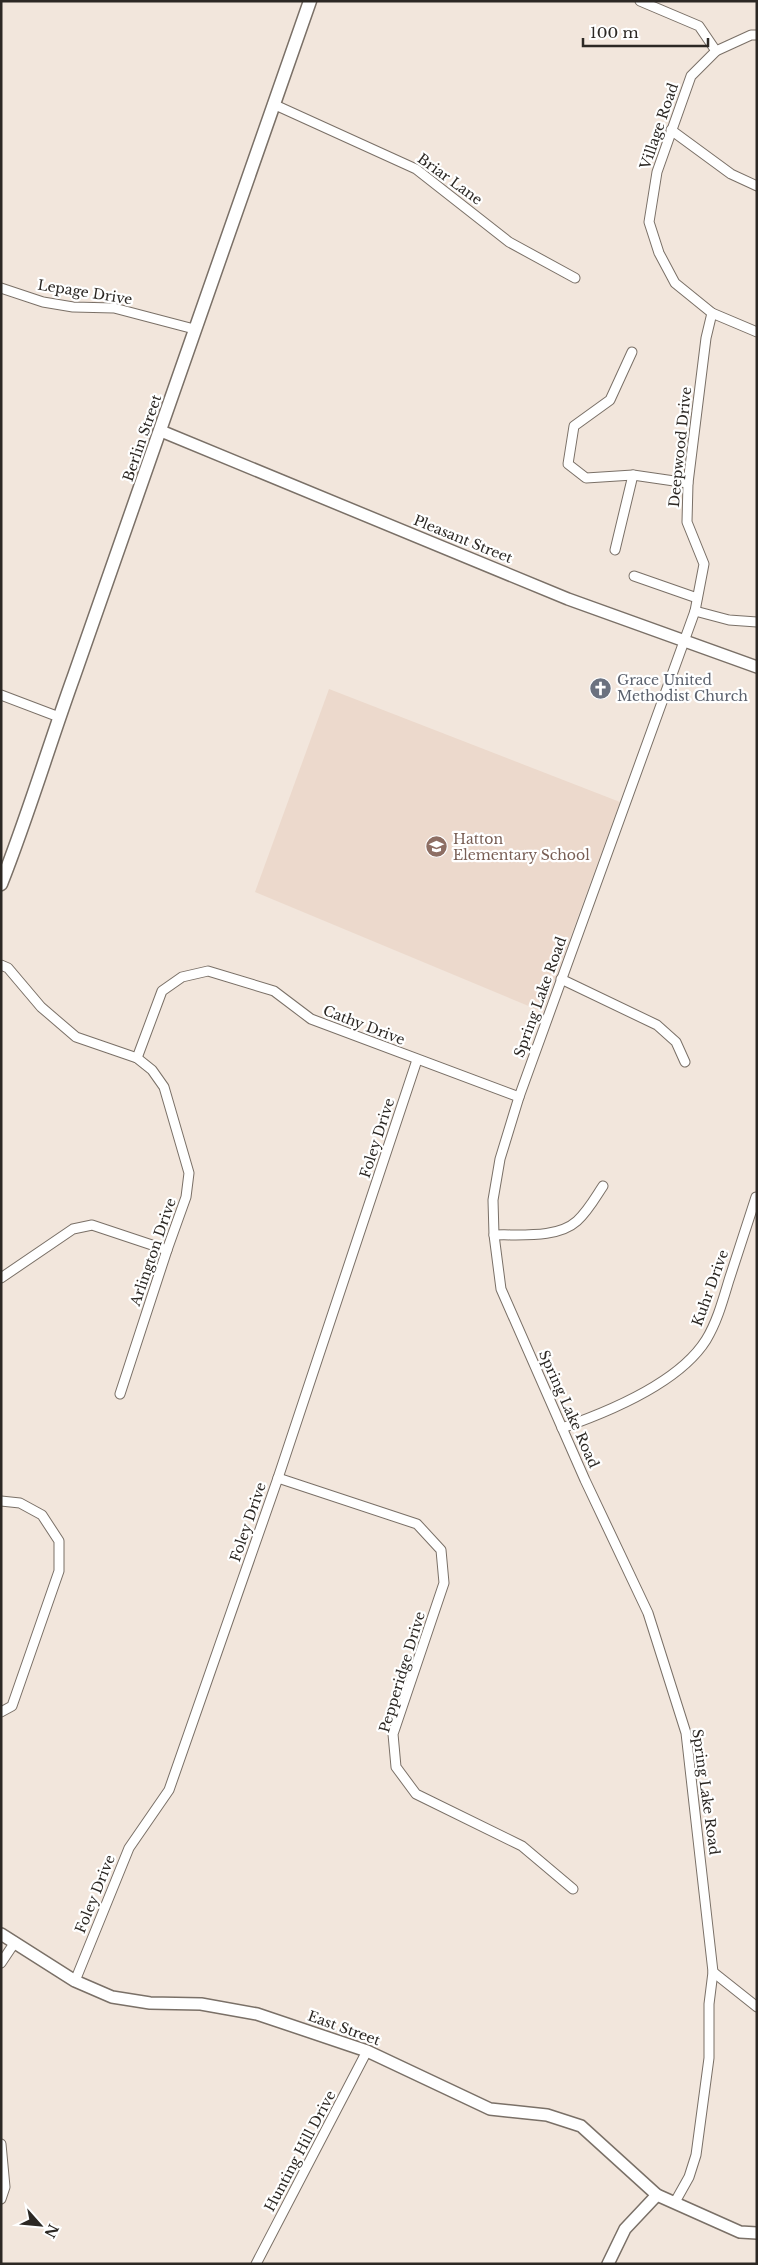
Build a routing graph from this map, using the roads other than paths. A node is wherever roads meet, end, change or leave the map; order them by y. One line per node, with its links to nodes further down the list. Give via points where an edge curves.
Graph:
1 (310, 1): 5 (main road, Berlin Street)
2 (640, 1): 4 (street, via 699,26)
3 (757, 35): 4 (street, Village Road)
4 (716, 51): 6 (street, Village Road, via 691,76)
5 (273, 104): 8 (street, Briar Lane, via 416,169 509,242); 11 (main road, Berlin Street)
6 (671, 130): 7 (street, via 731,174); 10 (street, Village Road, via 657,172 649,222 659,253 675,283)
7 (757, 186)
8 (575, 278)
9 (1, 288): 11 (street, Lepage Drive, via 43,302 72,307 114,308)
10 (712, 313): 12 (street, Village Road); 16 (street, Deepwood Drive)
11 (194, 328): 14 (main road, Berlin Street)
12 (757, 332)
13 (632, 352): 15 (street, via 610,400 574,426 568,464 586,478)
14 (161, 431): 22 (street, Pleasant Street, via 568,599); 25 (main road, Berlin Street)
15 (633, 475): 16 (street); 17 (street)
16 (688, 483): 19 (street, Deepwood Drive, via 687,522 704,564)
17 (615, 550)
18 (634, 576): 19 (street)
19 (697, 598): 20 (street, Deepwood Drive)
20 (695, 611): 21 (street, via 729,620); 22 (street, Deepwood Drive)
21 (757, 622)
22 (685, 640): 23 (street, Pleasant Street); 28 (street, Spring Lake Road)
23 (757, 667)
24 (1, 695): 25 (street)
25 (59, 717): 26 (main road, Berlin Street)
26 (1, 884)
27 (1, 965): 29 (street, Arlington Drive, via 8,968 41,1008 76,1037)
28 (560, 979): 31 (street, via 657,1025 676,1042); 32 (street, Spring Lake Road)
29 (137, 1058): 30 (street, Cathy Drive, via 162,991 182,977 208,971 274,991 311,1019); 36 (street, Arlington Drive, via 152,1070 164,1087 189,1173 186,1197)
30 (417, 1060): 32 (street, Cathy Drive); 40 (street, Foley Drive)
31 (685, 1062)
32 (519, 1097): 35 (street, Spring Lake Road, via 500,1159 493,1200)
33 (602, 1186): 35 (street, via 576,1222 557,1231)
34 (756, 1197): 39 (street, Kuhr Drive, via 716,1319 699,1348 687,1362 646,1391 611,1410)
35 (494, 1235): 39 (street, Spring Lake Road, via 501,1289)
36 (167, 1250): 37 (street, via 92,1225 73,1229); 38 (street, Arlington Drive)
37 (1, 1278)
38 (120, 1394)
39 (562, 1428): 47 (street, Spring Lake Road, via 648,1613 686,1733)
40 (278, 1478): 43 (street, Pepperidge Drive, via 417,1524 441,1550 444,1583 393,1734 396,1766 416,1794 522,1846); 48 (street, Foley Drive, via 169,1790 129,1848)
41 (1, 1501): 42 (street, via 20,1503 42,1515 59,1541 59,1571 12,1706)
42 (1, 1712)
43 (573, 1889)
44 (1, 1934): 45 (street, East Street)
45 (15, 1942): 46 (street); 48 (street, East Street)
46 (1, 1963)
47 (713, 1972): 49 (street); 54 (street, Spring Lake Road, via 709,2004 709,2058 696,2155 689,2177)
48 (75, 1980): 50 (street, East Street, via 112,1997 150,2003 201,2004 257,2014)
49 (757, 2006)
50 (368, 2051): 52 (street, East Street, via 490,2109 547,2115 581,2126); 56 (street, Hunting Hill Drive)
51 (1, 2144): 53 (street, via 5,2187)
52 (657, 2195): 54 (street); 57 (street, via 625,2229)
53 (1, 2199)
54 (675, 2202): 55 (street, via 740,2232)
55 (757, 2233)
56 (256, 2264)
57 (608, 2264)

